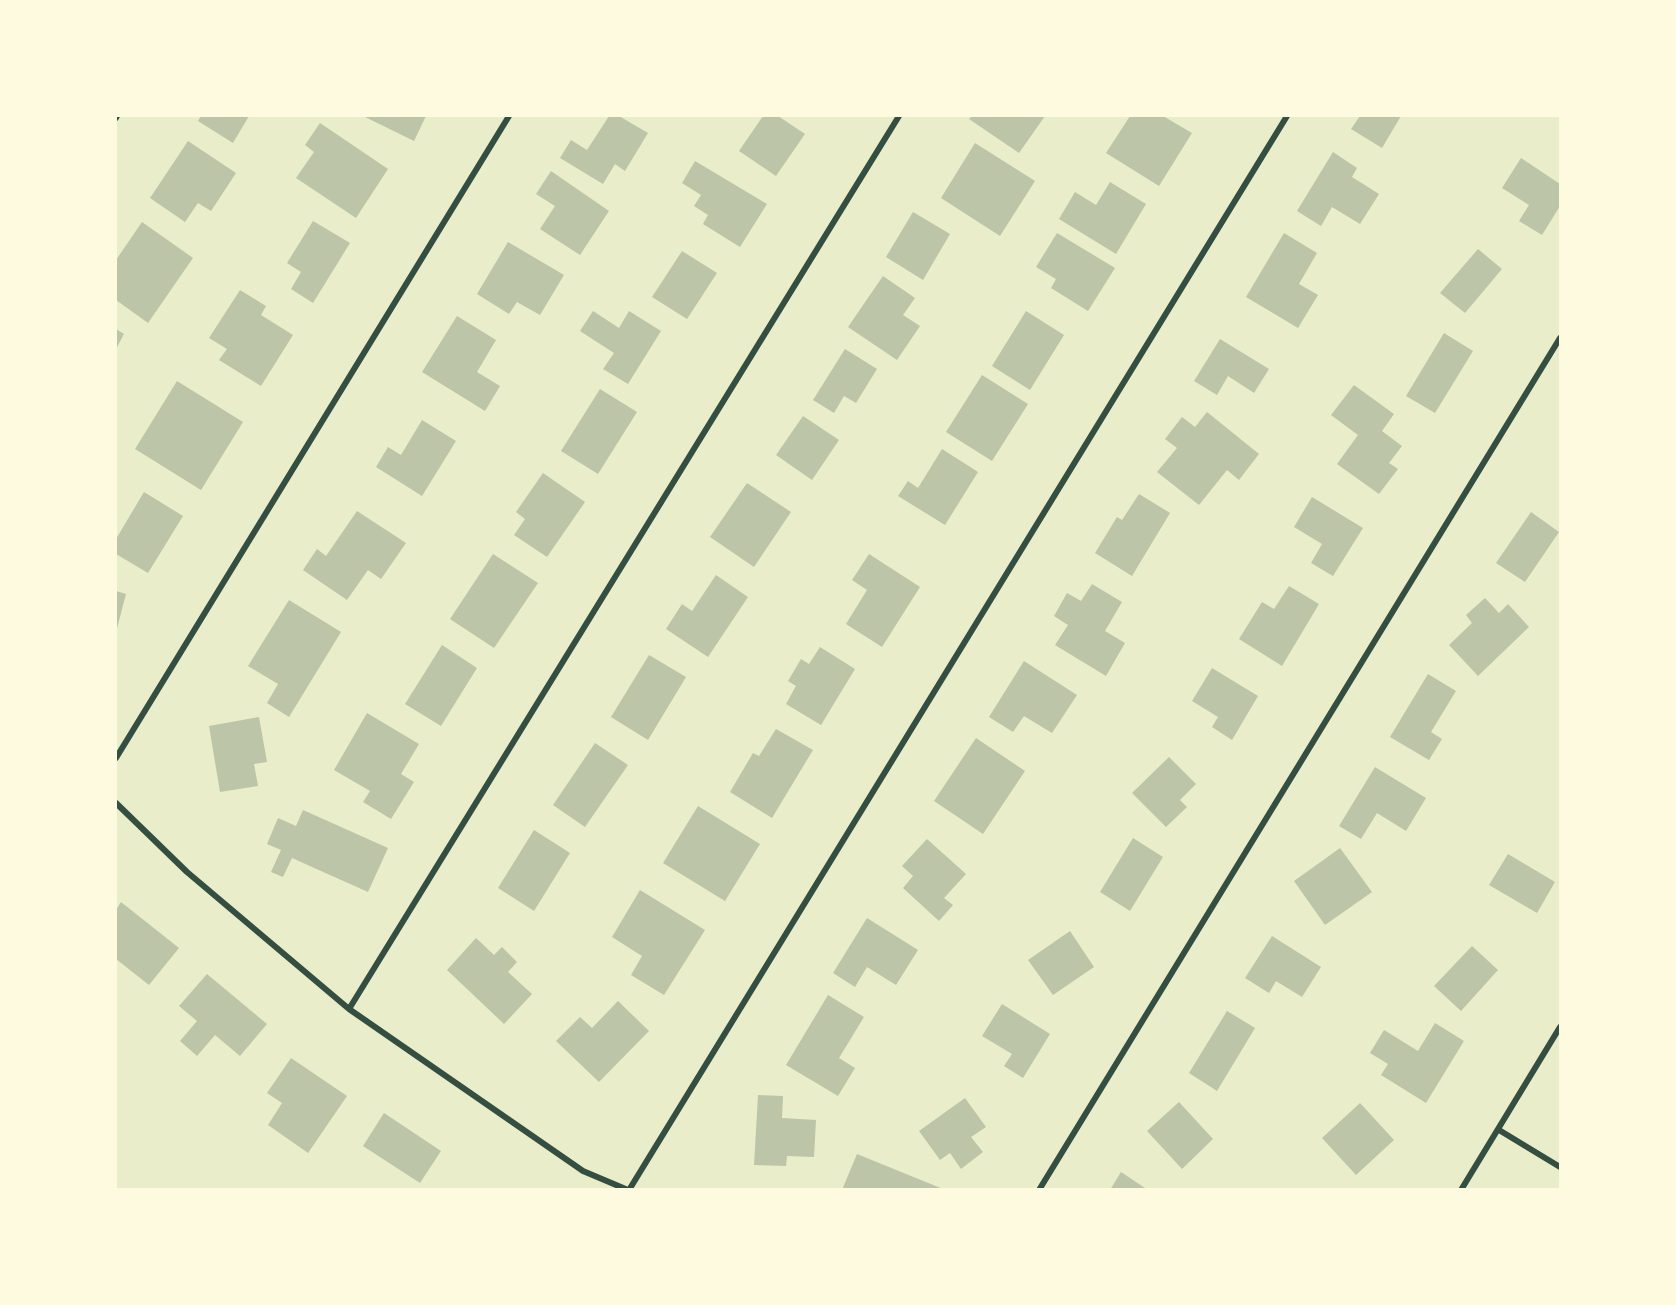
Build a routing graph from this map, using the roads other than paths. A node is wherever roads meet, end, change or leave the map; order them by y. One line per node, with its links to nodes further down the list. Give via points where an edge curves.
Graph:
1 (509, 116): 5 (street)
2 (899, 116): 7 (street)
3 (1287, 116): 11 (street)
4 (1560, 338): 12 (street)
5 (116, 758)
6 (116, 803): 7 (street, via 187,872)
7 (349, 1009): 11 (street, via 583,1171)
8 (1560, 1027): 9 (street)
9 (1499, 1130): 10 (street); 13 (street)
10 (1560, 1167)
11 (629, 1190)
12 (1039, 1190)
13 (1461, 1190)

